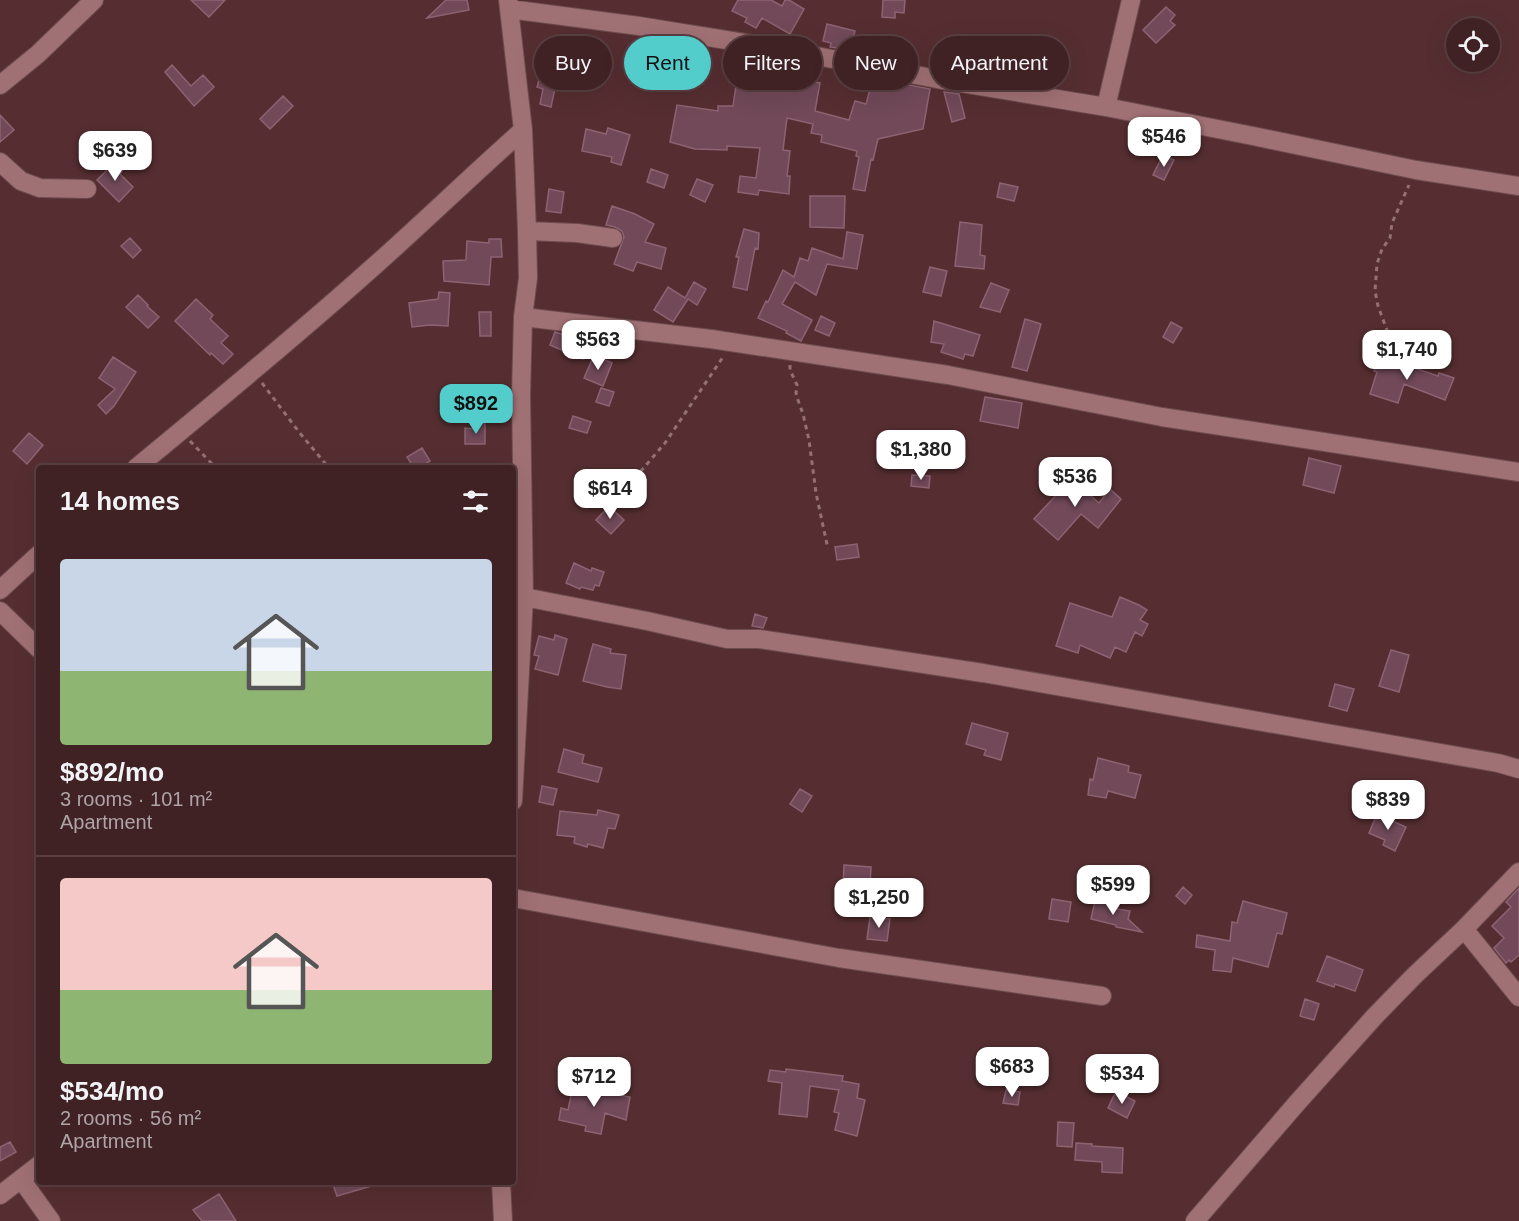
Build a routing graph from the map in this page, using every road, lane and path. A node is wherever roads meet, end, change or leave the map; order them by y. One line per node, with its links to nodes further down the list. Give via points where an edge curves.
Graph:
1 (94, 0): 4 (street)
2 (1131, 0): 5 (street)
3 (508, 4): 5 (street); 6 (street)
4 (0, 84)
5 (1106, 107): 8 (street)
6 (523, 130): 11 (street); 17 (street)
7 (0, 162): 10 (street, via 21,181 40,188)
8 (1416, 170): 9 (street); 15 (path, via 1377,264 1375,291)
9 (1519, 186)
10 (87, 189)
11 (527, 231): 12 (street); 13 (street, via 528,278)
12 (613, 238)
13 (523, 317): 14 (street); 27 (street)
14 (732, 343): 16 (street); 23 (path, via 665,443)
15 (1394, 349)
16 (788, 351): 22 (street, via 948,375 1162,417); 24 (path)
17 (254, 371): 18 (street); 21 (path)
18 (181, 431): 19 (street); 20 (path)
19 (140, 465)
20 (213, 465)
21 (326, 465)
22 (1519, 472)
23 (623, 492)
24 (828, 549)
25 (36, 557): 26 (street)
26 (0, 590)
27 (524, 597): 29 (street); 32 (street, via 727,639 759,639 983,673)
28 (0, 611): 30 (street)
29 (518, 632): 31 (street)
30 (36, 646)
31 (516, 700)
32 (1519, 769)
33 (1519, 872): 35 (street)
34 (516, 899): 36 (street, via 838,958)
35 (1464, 929): 37 (street); 44 (street, via 1375,1016)
36 (1102, 996)
37 (1519, 998)
38 (36, 1167): 39 (street)
39 (21, 1179): 41 (street); 42 (street)
40 (501, 1185): 43 (street)
41 (0, 1195)
42 (51, 1221)
43 (503, 1221)
44 (1195, 1221)

